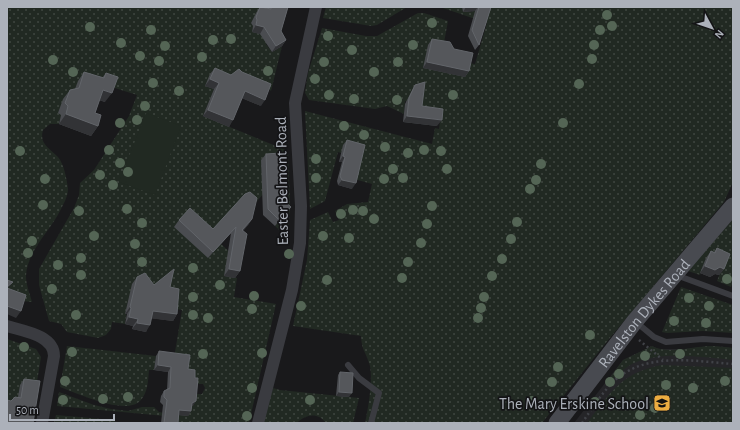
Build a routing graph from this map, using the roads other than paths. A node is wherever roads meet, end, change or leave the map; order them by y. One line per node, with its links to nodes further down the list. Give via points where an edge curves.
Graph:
1 (316, 7): 10 (street, Easter Belmont Road, via 295,103 301,206 300,243 292,290)
2 (733, 206): 3 (street, Ravelston Dykes Road)
3 (674, 274): 4 (lane); 6 (street, Ravelston Dykes Road)
4 (733, 296)
5 (7, 326): 9 (street, via 45,339 53,349 54,356)
6 (631, 326): 7 (lane, via 666,342 703,339); 12 (street, Ravelston Dykes Road)
7 (733, 341)
8 (348, 364): 11 (lane, via 360,378 379,393)
9 (42, 423)
10 (258, 423)
11 (371, 423)
12 (557, 423)

